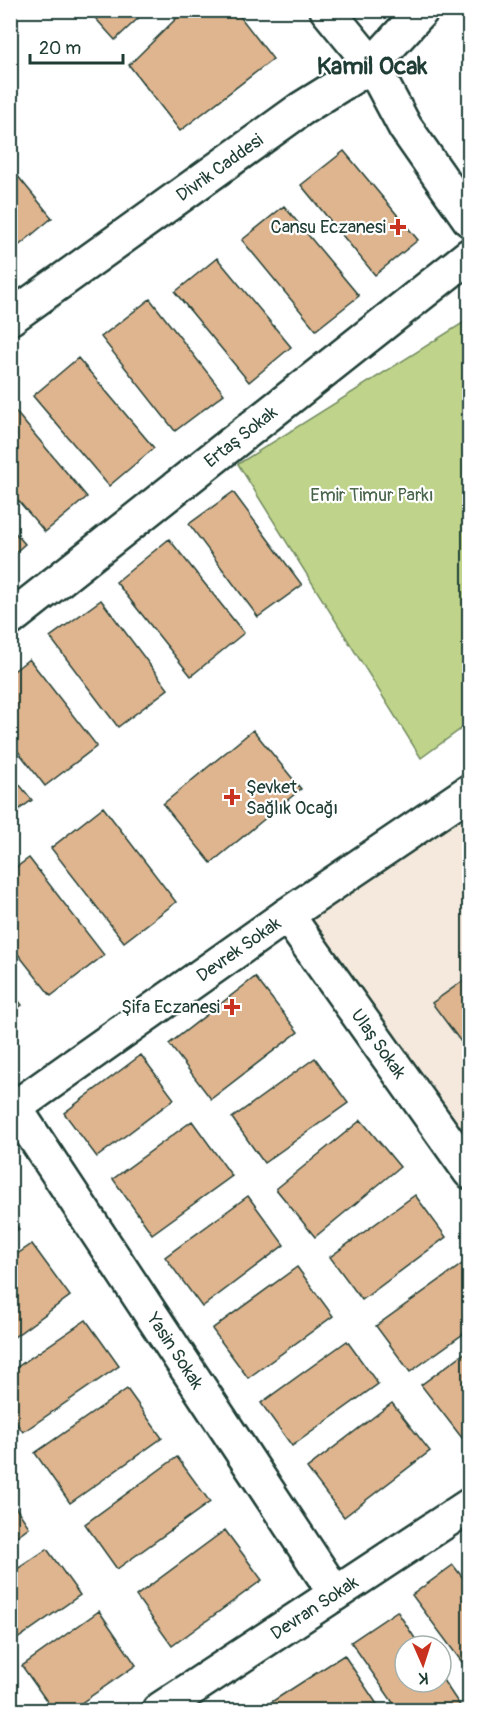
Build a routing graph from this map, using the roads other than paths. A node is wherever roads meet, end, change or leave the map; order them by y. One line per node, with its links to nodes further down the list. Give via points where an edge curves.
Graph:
1 (327, 10): 3 (street)
2 (422, 10): 3 (street, Divrik Caddesi)
3 (372, 65): 4 (street, via 405,127); 6 (street, Divrik Caddesi, via 301,110)
4 (470, 220)
5 (470, 255): 7 (street, Ertaş Sokak)
6 (10, 318)
7 (10, 619)
8 (470, 791): 9 (street, Devrek Sokak)
9 (286, 915): 10 (street, Devrek Sokak); 11 (street, Ulaş Sokak)
10 (13, 1109): 13 (street, Yasin Sokak)
11 (470, 1172)
12 (470, 1505): 13 (street, Devran Sokak)
13 (335, 1593): 14 (street, Devran Sokak)
14 (159, 1710)

